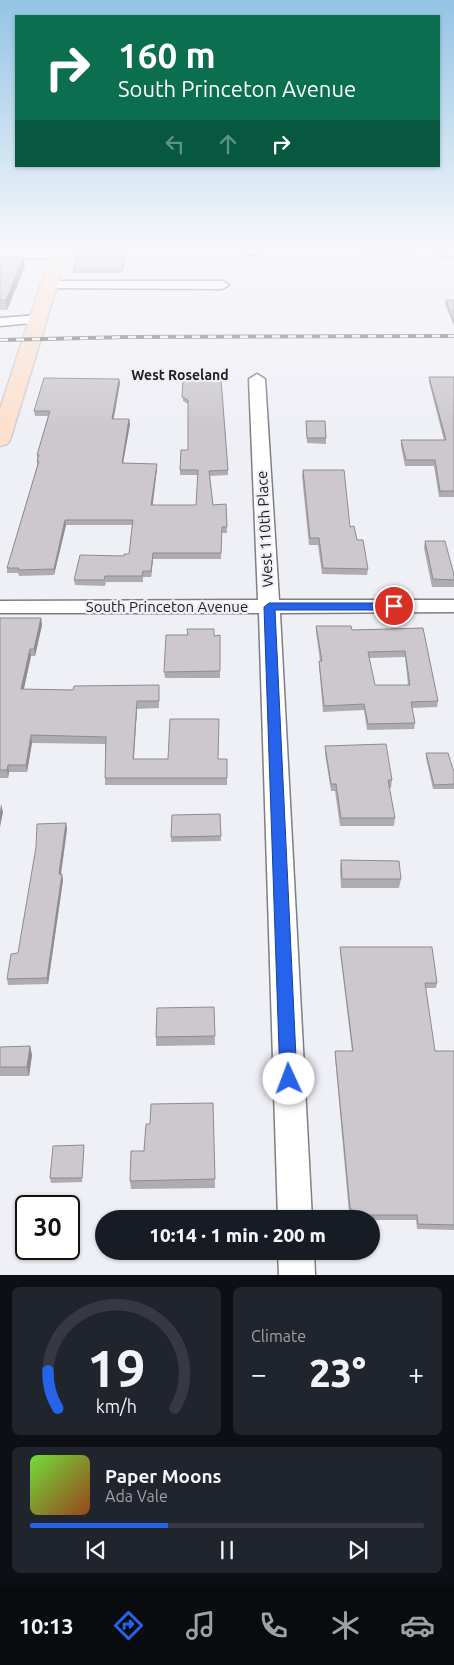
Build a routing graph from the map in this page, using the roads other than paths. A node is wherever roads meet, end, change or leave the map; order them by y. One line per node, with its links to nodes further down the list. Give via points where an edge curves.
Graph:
1 (41, 310): 2 (main road)
2 (38, 320): 3 (street); 5 (main road)
3 (0, 322)
4 (257, 379): 8 (street, West 110th Place)
5 (0, 440)
6 (454, 606): 8 (street, South Princeton Avenue)
7 (0, 607): 8 (street, South Princeton Avenue)
8 (269, 607): 9 (street, West 110th Place)
9 (295, 1210)
10 (296, 1260): 11 (street)
11 (297, 1275)

